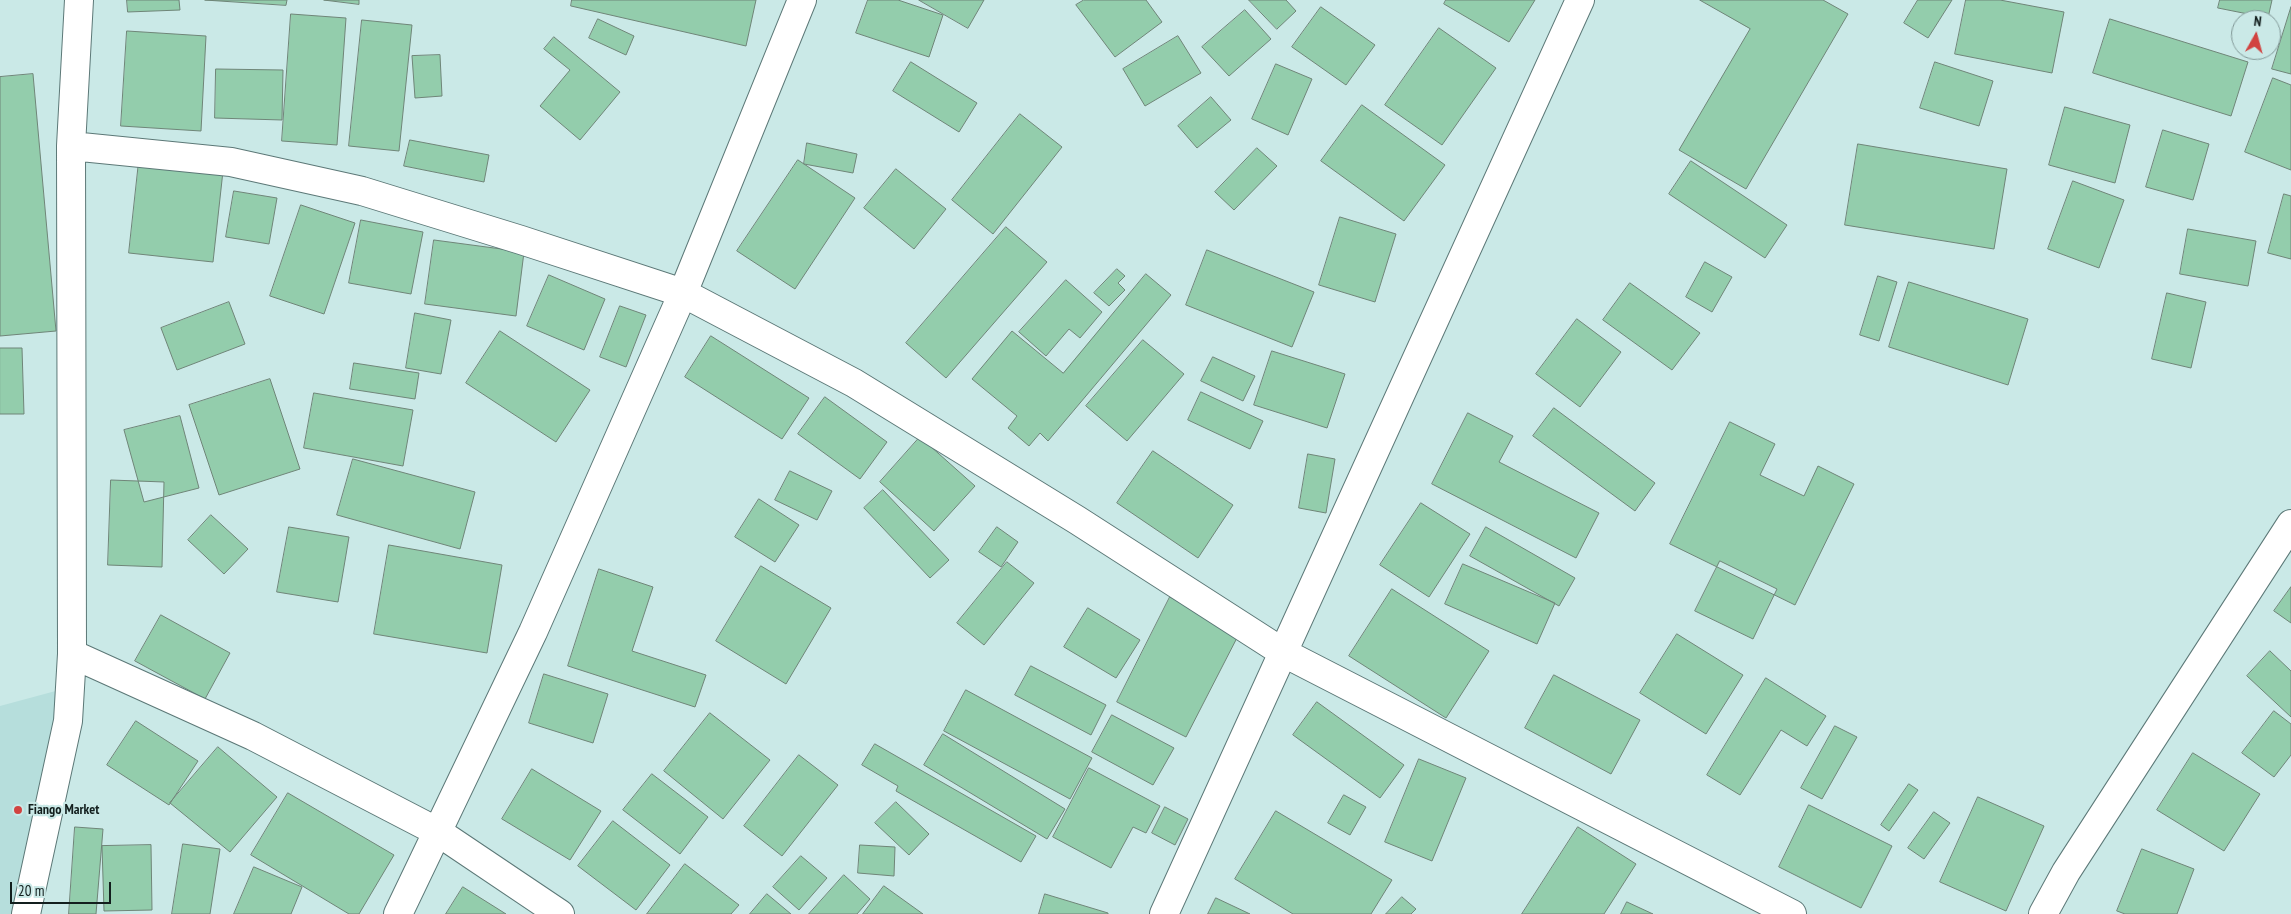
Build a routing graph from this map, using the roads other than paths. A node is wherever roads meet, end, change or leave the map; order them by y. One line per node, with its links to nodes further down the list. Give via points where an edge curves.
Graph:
1 (79, 0): 4 (street)
2 (802, 0): 5 (street)
3 (1580, 0): 7 (street)
4 (71, 146): 5 (street, via 231,162 362,191); 8 (street)
5 (683, 293): 7 (street, via 854,382); 9 (street, via 533,632)
6 (2291, 524): 15 (street)
7 (1284, 653): 13 (street); 14 (street)
8 (72, 654): 9 (street, via 253,736); 10 (street, via 68,721)
9 (438, 832): 11 (street); 12 (street)
10 (26, 914)
11 (398, 914)
12 (560, 914)
13 (1164, 914)
14 (1792, 914)
15 (2042, 914)

